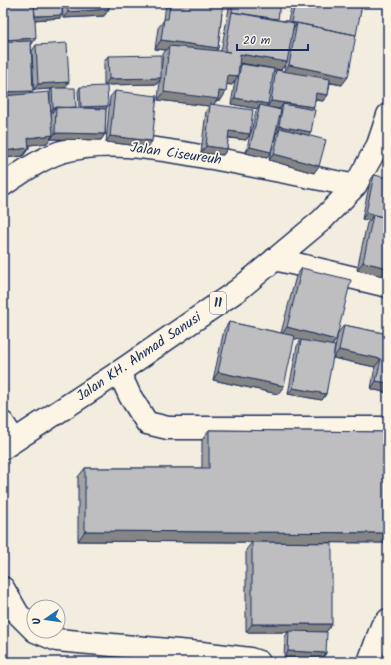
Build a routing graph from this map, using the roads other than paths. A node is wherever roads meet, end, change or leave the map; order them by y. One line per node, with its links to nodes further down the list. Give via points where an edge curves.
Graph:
1 (388, 115): 3 (main road, Jalan KH. Ahmad Sanusi / 11, via 378,145)
2 (3, 185): 3 (main road, Jalan Ciseureuh, via 43,160 61,153 84,147 117,146 167,150)
3 (356, 186): 4 (main road, Jalan KH. Ahmad Sanusi / 11, via 322,220)
4 (275, 258): 5 (main road); 6 (main road, Jalan KH. Ahmad Sanusi / 11, via 238,290)
5 (388, 286)
6 (119, 372): 7 (main road, via 147,423 168,428); 8 (main road, Jalan KH. Ahmad Sanusi / 11)
7 (388, 428)
8 (7, 437)
9 (3, 588): 11 (main road, via 18,614)
10 (388, 620): 14 (main road, via 382,626)
11 (26, 622)
12 (55, 639): 13 (main road, via 201,653)
13 (259, 662)
14 (369, 662)

